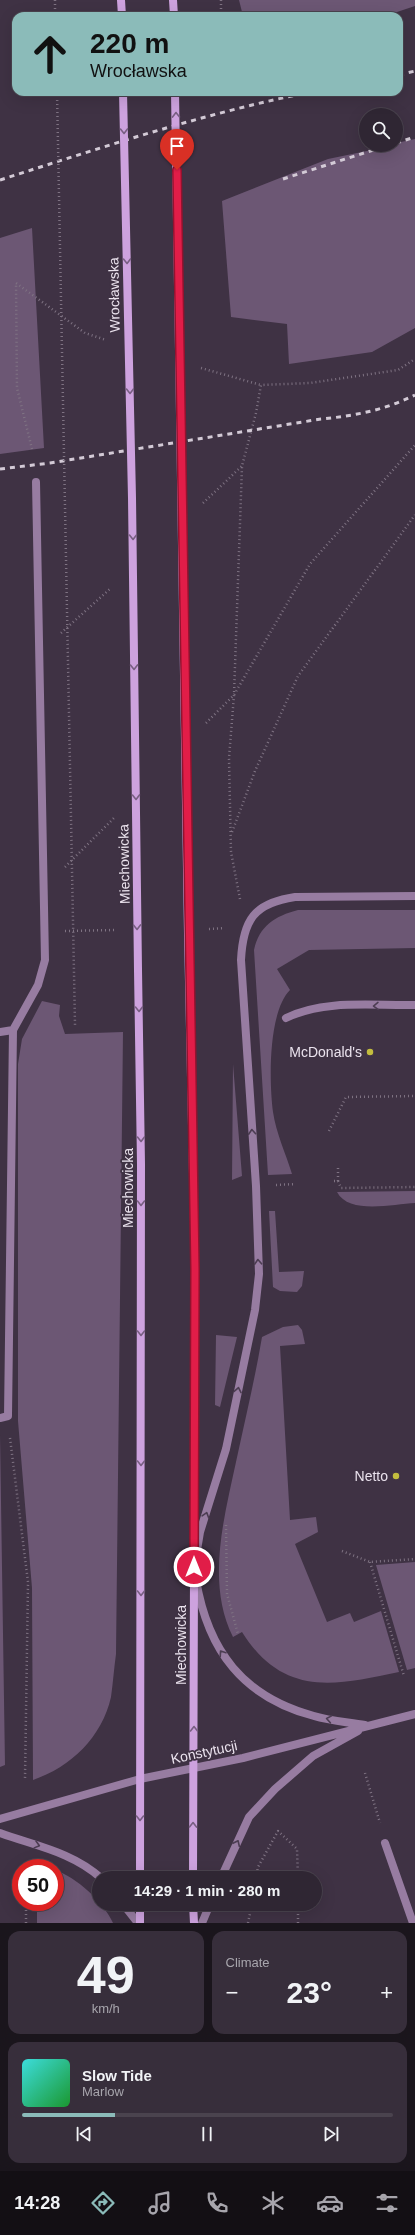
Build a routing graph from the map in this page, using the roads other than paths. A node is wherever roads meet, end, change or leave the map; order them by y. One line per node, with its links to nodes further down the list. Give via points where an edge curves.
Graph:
1 (121, 0): 3 (main road)
2 (173, 0): 4 (main road)
3 (122, 12)
4 (174, 12)
5 (123, 96): 8 (main road, Wrocławska, one-way to 8, bridge)
6 (175, 96): 15 (main road, Miechowicka, one-way to 6, bridge, via 195,1269)
7 (36, 482): 12 (street, via 45,960 38,985)
8 (132, 498): 19 (main road, Miechowicka, one-way to 19, bridge, via 141,1164)
9 (415, 896): 15 (street, one-way to 9, via 200,1532 226,1449 255,1310 259,1274 256,1186 241,960 245,928 252,915 264,905 295,896)
10 (415, 1005): 11 (street, one-way to 11, via 324,1006 303,1010)
11 (286, 1018)
12 (13, 1030): 13 (street); 14 (street)
13 (0, 1032)
14 (4, 1417)
15 (194, 1567): 17 (street, one-way to 15, via 314,1716 272,1701 247,1683 216,1645 199,1596); 18 (main road, Miechowicka, one-way to 15)
16 (415, 1714): 17 (street, Konstytucji)
17 (368, 1726): 18 (street, Konstytucji); 26 (street, one-way to 17, via 249,1817 275,1790 313,1756)
18 (194, 1768): 19 (street, Konstytucji); 25 (main road, Miechowicka, one-way to 18)
19 (140, 1779): 20 (street, Konstytucji); 24 (main road, Miechowicka, one-way to 24)
20 (0, 1819)
21 (0, 1833): 23 (street, one-way to 23, via 60,1852)
22 (385, 1843): 34 (street)
23 (93, 1871)
24 (140, 1871)
25 (193, 1871)
26 (224, 1871)
27 (129, 1911): 31 (street)
28 (140, 1911): 31 (main road)
29 (193, 1911): 32 (main road)
30 (207, 1911): 33 (street)
31 (139, 1923)
32 (194, 1923)
33 (202, 1923)
34 (413, 1923)

